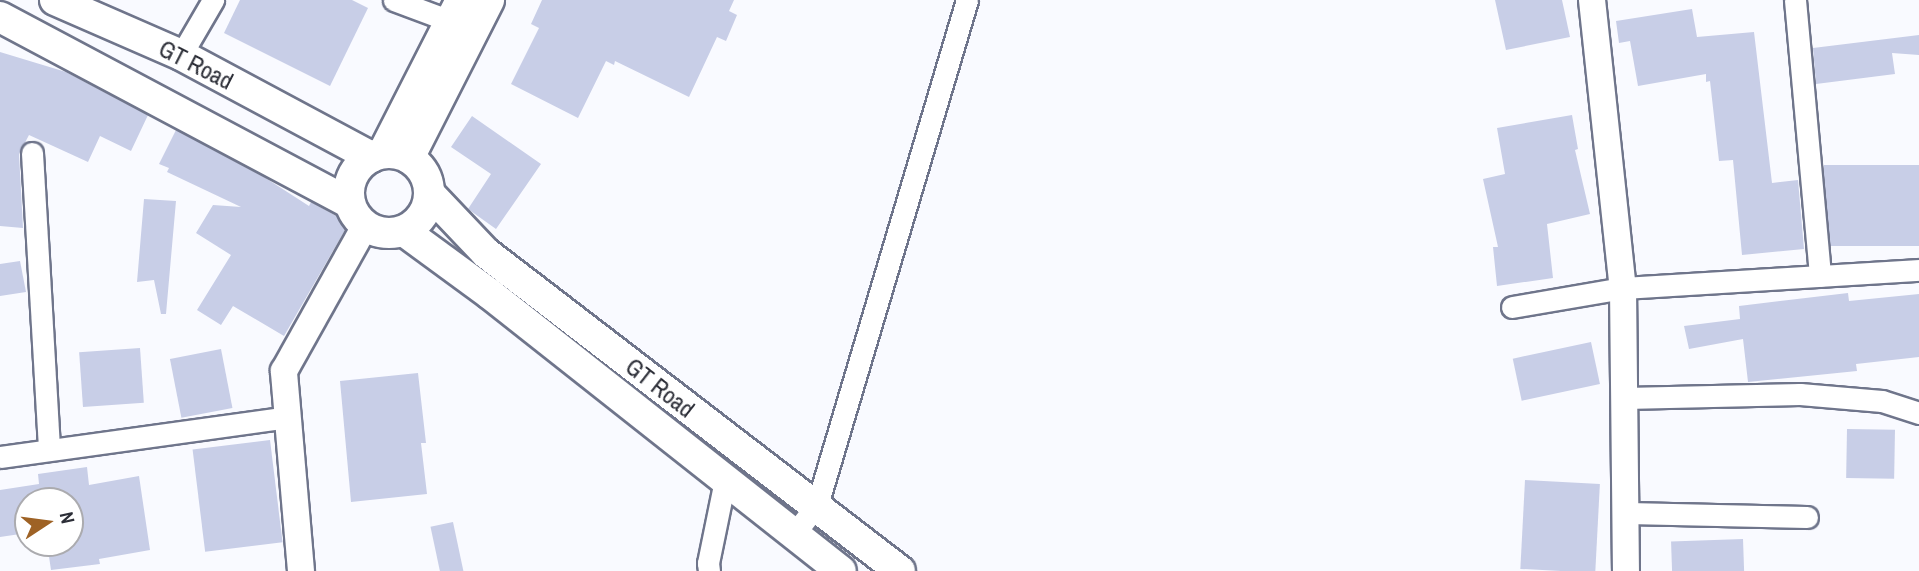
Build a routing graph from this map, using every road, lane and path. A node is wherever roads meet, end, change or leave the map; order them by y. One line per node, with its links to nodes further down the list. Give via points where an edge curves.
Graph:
1 (55, 0): 10 (main road, GT Road)
2 (213, 0): 10 (street)
3 (394, 0): 9 (street)
4 (489, 0): 9 (main road)
5 (1592, 0): 18 (street)
6 (1795, 0): 17 (street)
7 (967, 1): 26 (street)
8 (0, 17): 14 (main road)
9 (461, 17): 12 (main road)
10 (181, 55): 12 (main road, GT Road)
11 (32, 153): 23 (street)
12 (387, 156): 13 (main road, via 424,173); 14 (main road, via 352,177)
13 (430, 194): 15 (main road, via 423,217); 26 (main road, GT Road, via 486,253)
14 (358, 214): 15 (main road, via 377,232); 22 (street, via 284,371)
15 (404, 231): 25 (main road)
16 (1919, 270): 17 (street)
17 (1820, 276): 18 (street)
18 (1623, 288): 19 (street); 20 (street)
19 (1512, 307)
20 (1625, 398): 21 (street, via 1800,394 1882,401); 27 (street)
21 (1919, 412)
22 (288, 417): 23 (street); 30 (street)
23 (49, 449): 24 (street)
24 (0, 457)
25 (725, 480): 29 (main road); 31 (street)
26 (817, 505): 29 (street); 33 (main road, GT Road)
27 (1627, 513): 28 (street); 34 (street)
28 (1807, 517)
29 (794, 534): 32 (main road)
30 (301, 571)
31 (709, 571)
32 (841, 571)
33 (900, 571)
34 (1626, 571)

